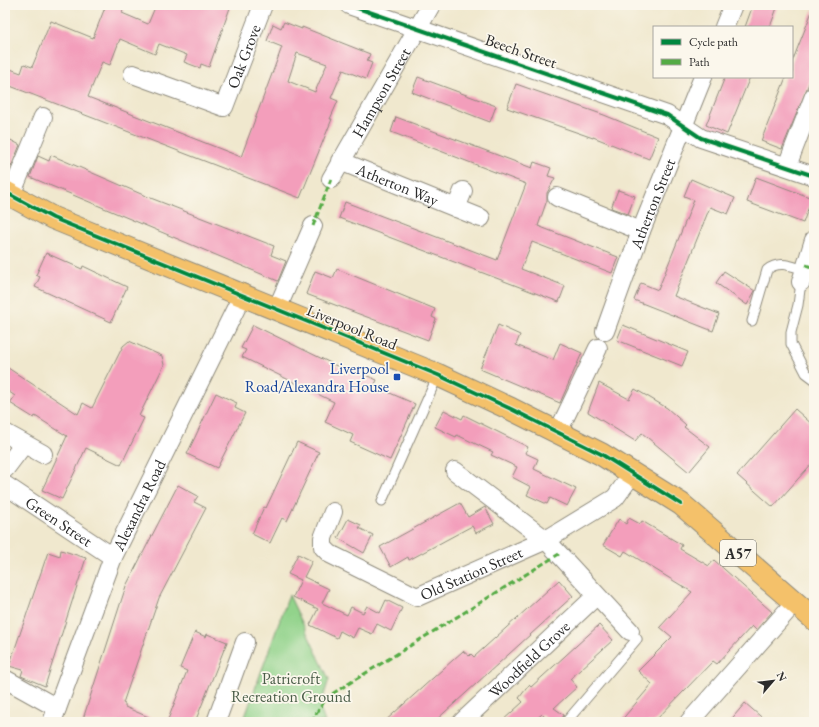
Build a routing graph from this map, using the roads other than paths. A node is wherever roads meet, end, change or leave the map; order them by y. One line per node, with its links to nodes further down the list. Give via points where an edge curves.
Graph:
1 (263, 5): 7 (street, Oak Grove, via 224,107)
2 (349, 5): 6 (street, Beech Street)
3 (431, 5): 6 (street, Hampson Street)
4 (732, 5): 5 (street)
5 (724, 26)
6 (417, 28): 11 (street, Beech Street, via 667,115); 12 (street, Hampson Street)
7 (133, 74)
8 (704, 78): 11 (street, Atherton Street)
9 (814, 96): 13 (street)
10 (43, 117): 17 (street)
11 (684, 126): 13 (street, Beech Street, via 702,138); 22 (street, Atherton Street)
12 (340, 161): 15 (street, Hampson Street); 19 (street, Atherton Way)
13 (788, 166): 14 (street, Beech Street)
14 (814, 176)
15 (331, 179)
16 (463, 191): 19 (street, Atherton Way)
17 (8, 194): 25 (main road, Liverpool Road / A57, via 53,218)
18 (557, 198): 22 (street)
19 (456, 208): 20 (street, Atherton Way)
20 (481, 218)
21 (313, 226): 26 (street)
22 (641, 231): 28 (street, Atherton Street)
23 (814, 240): 24 (street)
24 (803, 276): 27 (lane, via 779,263 767,270); 31 (lane, via 791,332 791,344 806,373)
25 (242, 296): 26 (main road, Liverpool Road / A57); 43 (street, Alexandra Road)
26 (277, 309): 30 (main road, Liverpool Road / A57)
27 (752, 321)
28 (605, 331)
29 (598, 348): 32 (street)
30 (438, 375): 32 (main road, Liverpool Road / A57); 40 (lane)
31 (814, 378)
32 (558, 432): 38 (main road, Liverpool Road / A57)
33 (5, 433): 34 (street)
34 (24, 444): 35 (street); 36 (street)
35 (43, 454)
36 (5, 469)
37 (455, 471): 42 (street)
38 (634, 473): 42 (street, via 615,498); 45 (main road, Liverpool Road / A57, via 681,504)
39 (5, 485): 43 (street, Green Street)
40 (382, 501)
41 (333, 512): 42 (street, Old Station Street, via 323,538 323,547 330,554 417,597)
42 (546, 540): 44 (street)
43 (113, 556): 50 (street, Alexandra Road)
44 (596, 596): 47 (street); 52 (street, Woodfield Grove)
45 (795, 602): 46 (main road, Liverpool Road / A57); 54 (street)
46 (814, 618)
47 (630, 631): 53 (lane, via 637,639)
48 (245, 642): 51 (street)
49 (5, 679): 50 (street)
50 (55, 715)
51 (216, 722)
52 (462, 722)
53 (566, 722)
54 (689, 722)

